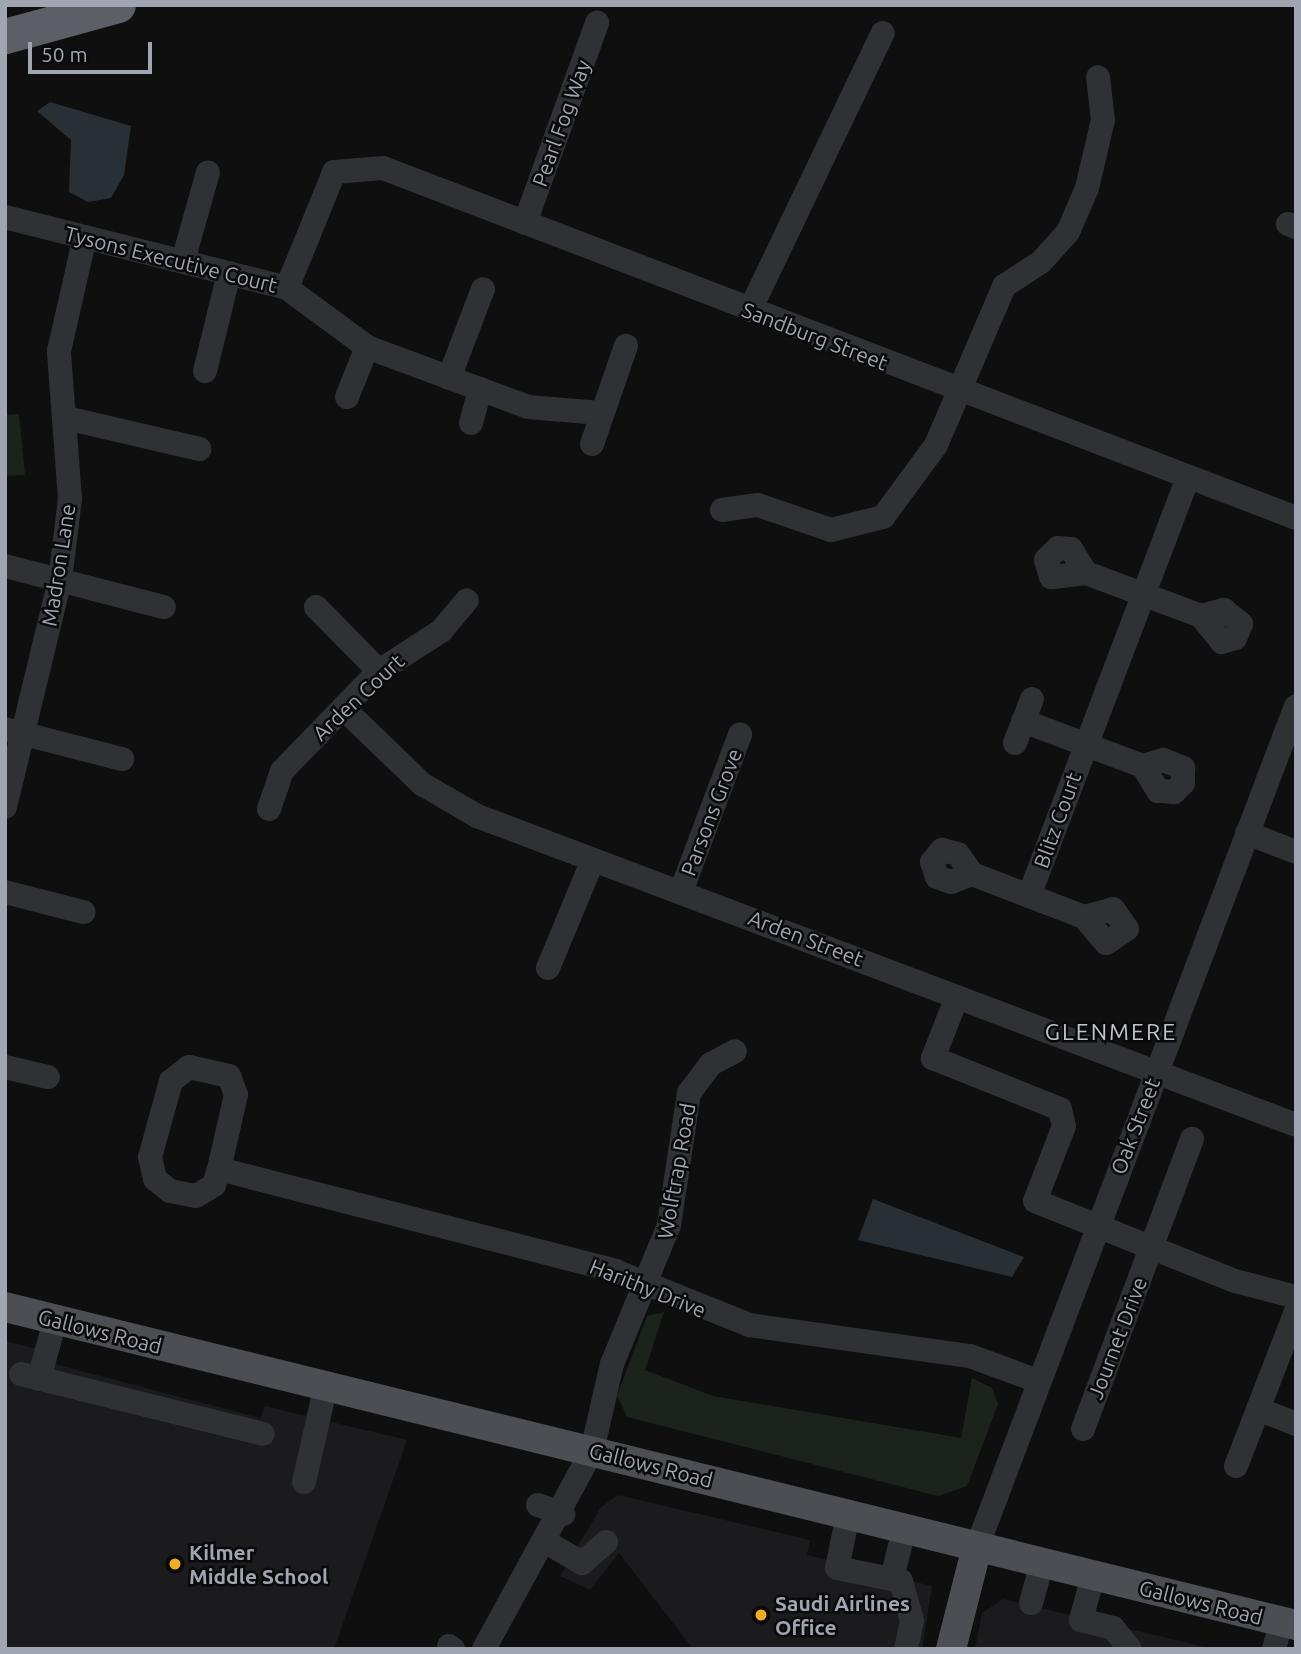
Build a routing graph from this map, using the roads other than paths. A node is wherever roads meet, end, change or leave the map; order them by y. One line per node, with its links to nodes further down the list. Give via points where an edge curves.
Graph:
1 (118, 5): 4 (highway)
2 (597, 23): 8 (street, Pearl Fog Way)
3 (883, 33): 14 (street)
4 (5, 38)
5 (1098, 77): 20 (street, via 1103,120 1087,188 1068,232 1041,262 1004,286)
6 (208, 172): 10 (street)
7 (5, 217): 9 (street, Tysons Executive Court)
8 (525, 223): 12 (street, Sandburg Street, via 383,168 334,172); 14 (street, Sandburg Street)
9 (85, 237): 10 (street, Tysons Executive Court); 23 (street, Madron Lane, via 60,342)
10 (183, 261): 11 (street, Tysons Executive Court)
11 (229, 273): 12 (street, Tysons Executive Court); 17 (street)
12 (287, 288): 16 (street, Tysons Executive Court)
13 (483, 289): 18 (street)
14 (750, 310): 20 (street, Sandburg Street)
15 (626, 346): 22 (street)
16 (367, 347): 18 (street, Tysons Executive Court); 21 (street)
17 (205, 371)
18 (449, 378): 19 (street, Tysons Executive Court)
19 (480, 389): 22 (street, Tysons Executive Court, via 528,407); 24 (street)
20 (958, 391): 27 (street, Sandburg Street); 28 (street, via 936,445 883,517 831,530 758,505)
21 (347, 397)
22 (601, 413): 25 (street)
23 (66, 418): 26 (street); 32 (street, Madron Lane, via 70,499)
24 (471, 423)
25 (592, 444)
26 (199, 449)
27 (1188, 477): 29 (street, Sandburg Street); 33 (street, Blitz Court)
28 (722, 510)
29 (1296, 518)
30 (5, 566): 32 (street)
31 (1086, 572): 33 (street)
32 (60, 580): 35 (street); 42 (street, Madron Lane)
33 (1142, 594): 37 (street); 44 (street, Blitz Court)
34 (467, 600): 38 (street, Arden Court, via 441,631)
35 (164, 607)
36 (316, 607): 38 (street)
37 (1201, 616)
38 (379, 671): 40 (street, Arden Court)
39 (1296, 706): 49 (street, Oak Street)
40 (343, 708): 48 (street, Arden Court, via 282,771); 51 (street, Arden Street, via 447,801)
41 (1023, 721): 44 (street, Blitz Court)
42 (14, 731): 45 (street); 47 (street, Madron Lane)
43 (740, 735): 53 (street, Parsons Grove)
44 (1085, 744): 46 (street, Blitz Court); 55 (street, Blitz Court)
45 (122, 759)
46 (1143, 766)
47 (5, 807)
48 (269, 809)
49 (1247, 833): 50 (street); 62 (street, Oak Street)
50 (1296, 852)
51 (593, 860): 53 (street, Arden Street); 58 (street)
52 (972, 874): 55 (street, Blitz Court)
53 (682, 889): 59 (street, Arden Street)
54 (5, 892): 56 (street)
55 (1029, 896): 57 (street, Blitz Court)
56 (83, 912)
57 (1084, 917)
58 (548, 968)
59 (957, 997): 62 (street, Arden Street); 67 (street, via 933,1058 1060,1108 1064,1126 1035,1201)
60 (735, 1051): 69 (street, Wolftrap Road, via 711,1063 689,1093 670,1225)
61 (5, 1067): 63 (street)
62 (1156, 1072): 64 (street, Arden Street); 67 (street, Oak Street)
63 (48, 1077)
64 (1296, 1125)
65 (1192, 1139): 68 (street, Journet Drive)
66 (219, 1170): 66 (street, via 214,1185 196,1196 170,1191 155,1179 150,1157 171,1081 189,1067 229,1076 236,1095); 69 (street, Harithy Drive, via 592,1264)
67 (1097, 1226): 68 (street); 74 (street, Oak Street)
68 (1152, 1247): 70 (street); 78 (street, Journet Drive)
69 (648, 1288): 74 (street, Harithy Drive, via 749,1325 970,1356); 80 (street, Wolftrap Road, via 612,1364)
70 (1296, 1297)
71 (5, 1307): 73 (main road, Gallows Road)
72 (1296, 1311): 76 (street)
73 (55, 1321): 75 (main road, Gallows Road); 79 (street, via 30,1377)
74 (1038, 1381): 89 (street, Oak Street)
75 (326, 1385): 80 (main road, Gallows Road); 82 (street)
76 (1258, 1409): 77 (street); 81 (street)
77 (1296, 1424)
78 (1083, 1429)
79 (263, 1434)
80 (592, 1451): 84 (street, Wolftrap Road); 85 (main road, Gallows Road)
81 (1236, 1466)
82 (304, 1482)
83 (538, 1505): 84 (street)
84 (563, 1514): 87 (street, Wolftrap Road)
85 (848, 1515): 86 (main road, Gallows Road); 92 (street, via 837,1568)
86 (904, 1529): 89 (main road, Gallows Road); 92 (street)
87 (546, 1542): 88 (street, via 582,1563); 95 (street, Wolftrap Road)
88 (606, 1542)
89 (977, 1547): 90 (main road, Gallows Road); 97 (main road)
90 (1042, 1563): 91 (main road, Gallows Road); 93 (street)
91 (1093, 1576): 94 (main road, Gallows Road); 98 (street, via 1082,1620 1113,1628)
92 (892, 1579): 96 (street, via 901,1581 912,1621)
93 (1031, 1603)
94 (1284, 1632)
95 (484, 1649)
96 (906, 1649)
97 (951, 1649)
98 (1130, 1649)

